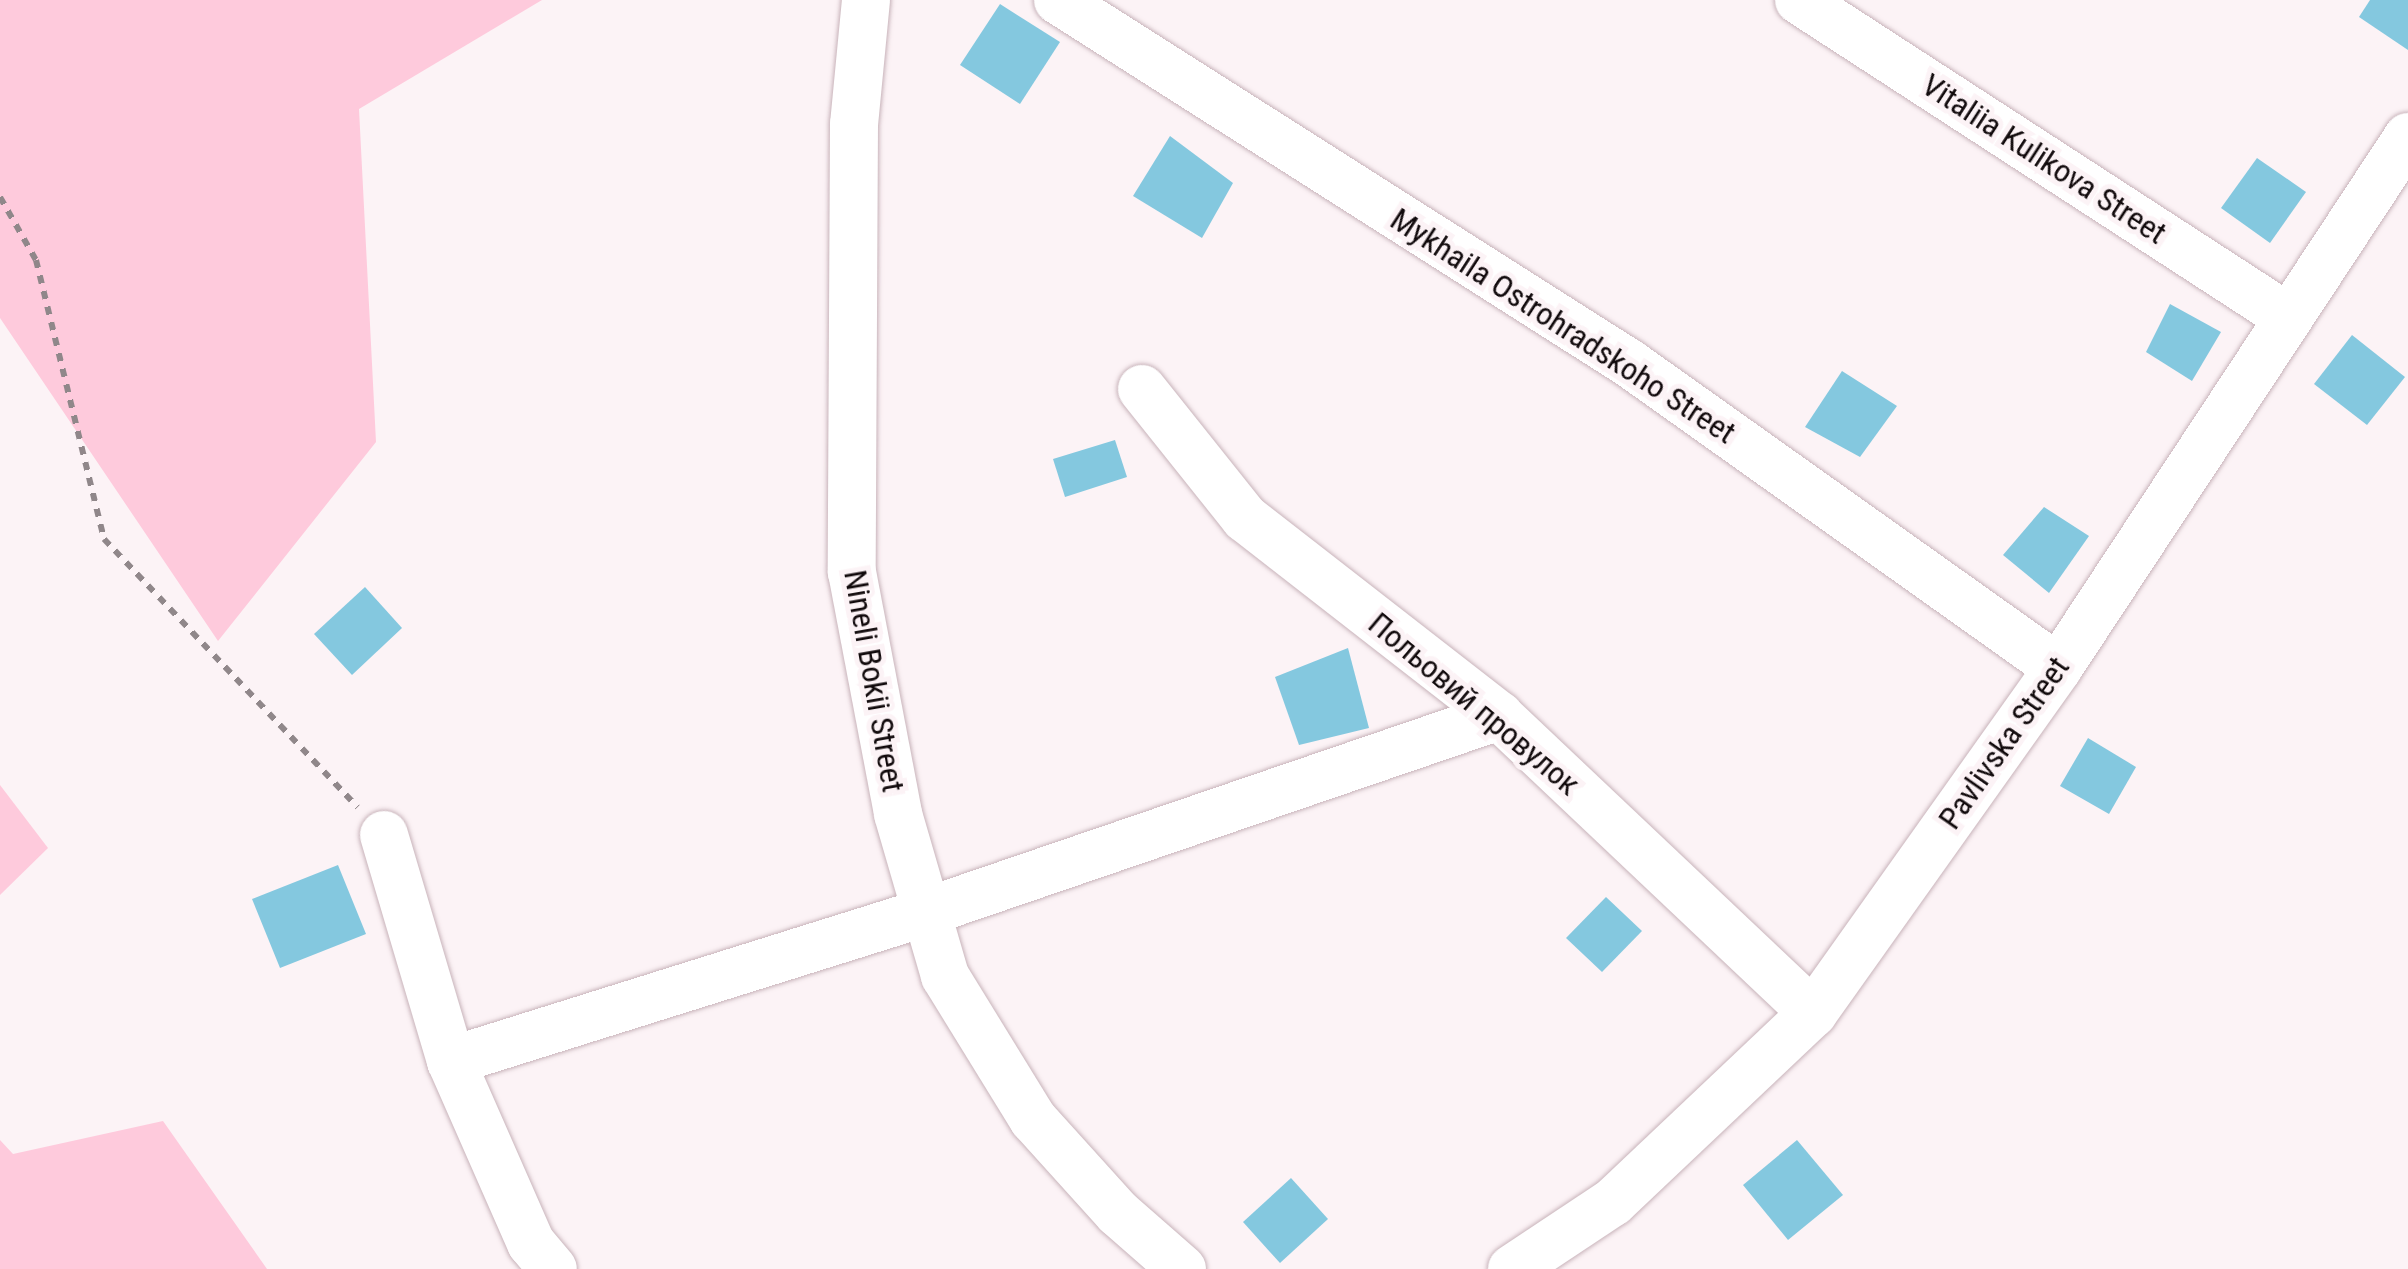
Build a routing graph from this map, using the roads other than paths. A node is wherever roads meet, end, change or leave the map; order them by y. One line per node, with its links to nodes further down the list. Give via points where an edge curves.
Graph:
1 (866, 0): 5 (street, Nineli Bokii Street)
2 (899, 0): 5 (street)
3 (1058, 0): 9 (street, Mykhaila Ostrohradskoho Street, via 1629,364)
4 (1799, 0): 7 (street, Vitaliia Kulikova Street)
5 (860, 58): 12 (street, Nineli Bokii Street, via 852,572 898,814)
6 (2408, 138): 7 (street, Pavlivska Street)
7 (2289, 318): 9 (street, Pavlivska Street)
8 (1142, 389): 10 (street, Польовий провулок, via 1245,518)
9 (2058, 668): 13 (street, Pavlivska Street)
10 (1499, 716): 12 (street); 13 (street, Польовий провулок)
11 (384, 835): 14 (street)
12 (926, 912): 14 (street); 16 (street, Nineli Bokii Street, via 945,976 1033,1118 1118,1213)
13 (1813, 1014): 17 (street, Pavlivska Street, via 1613,1202)
14 (451, 1061): 15 (street, via 531,1243)
15 (553, 1269)
16 (1182, 1269)
17 (1512, 1269)

